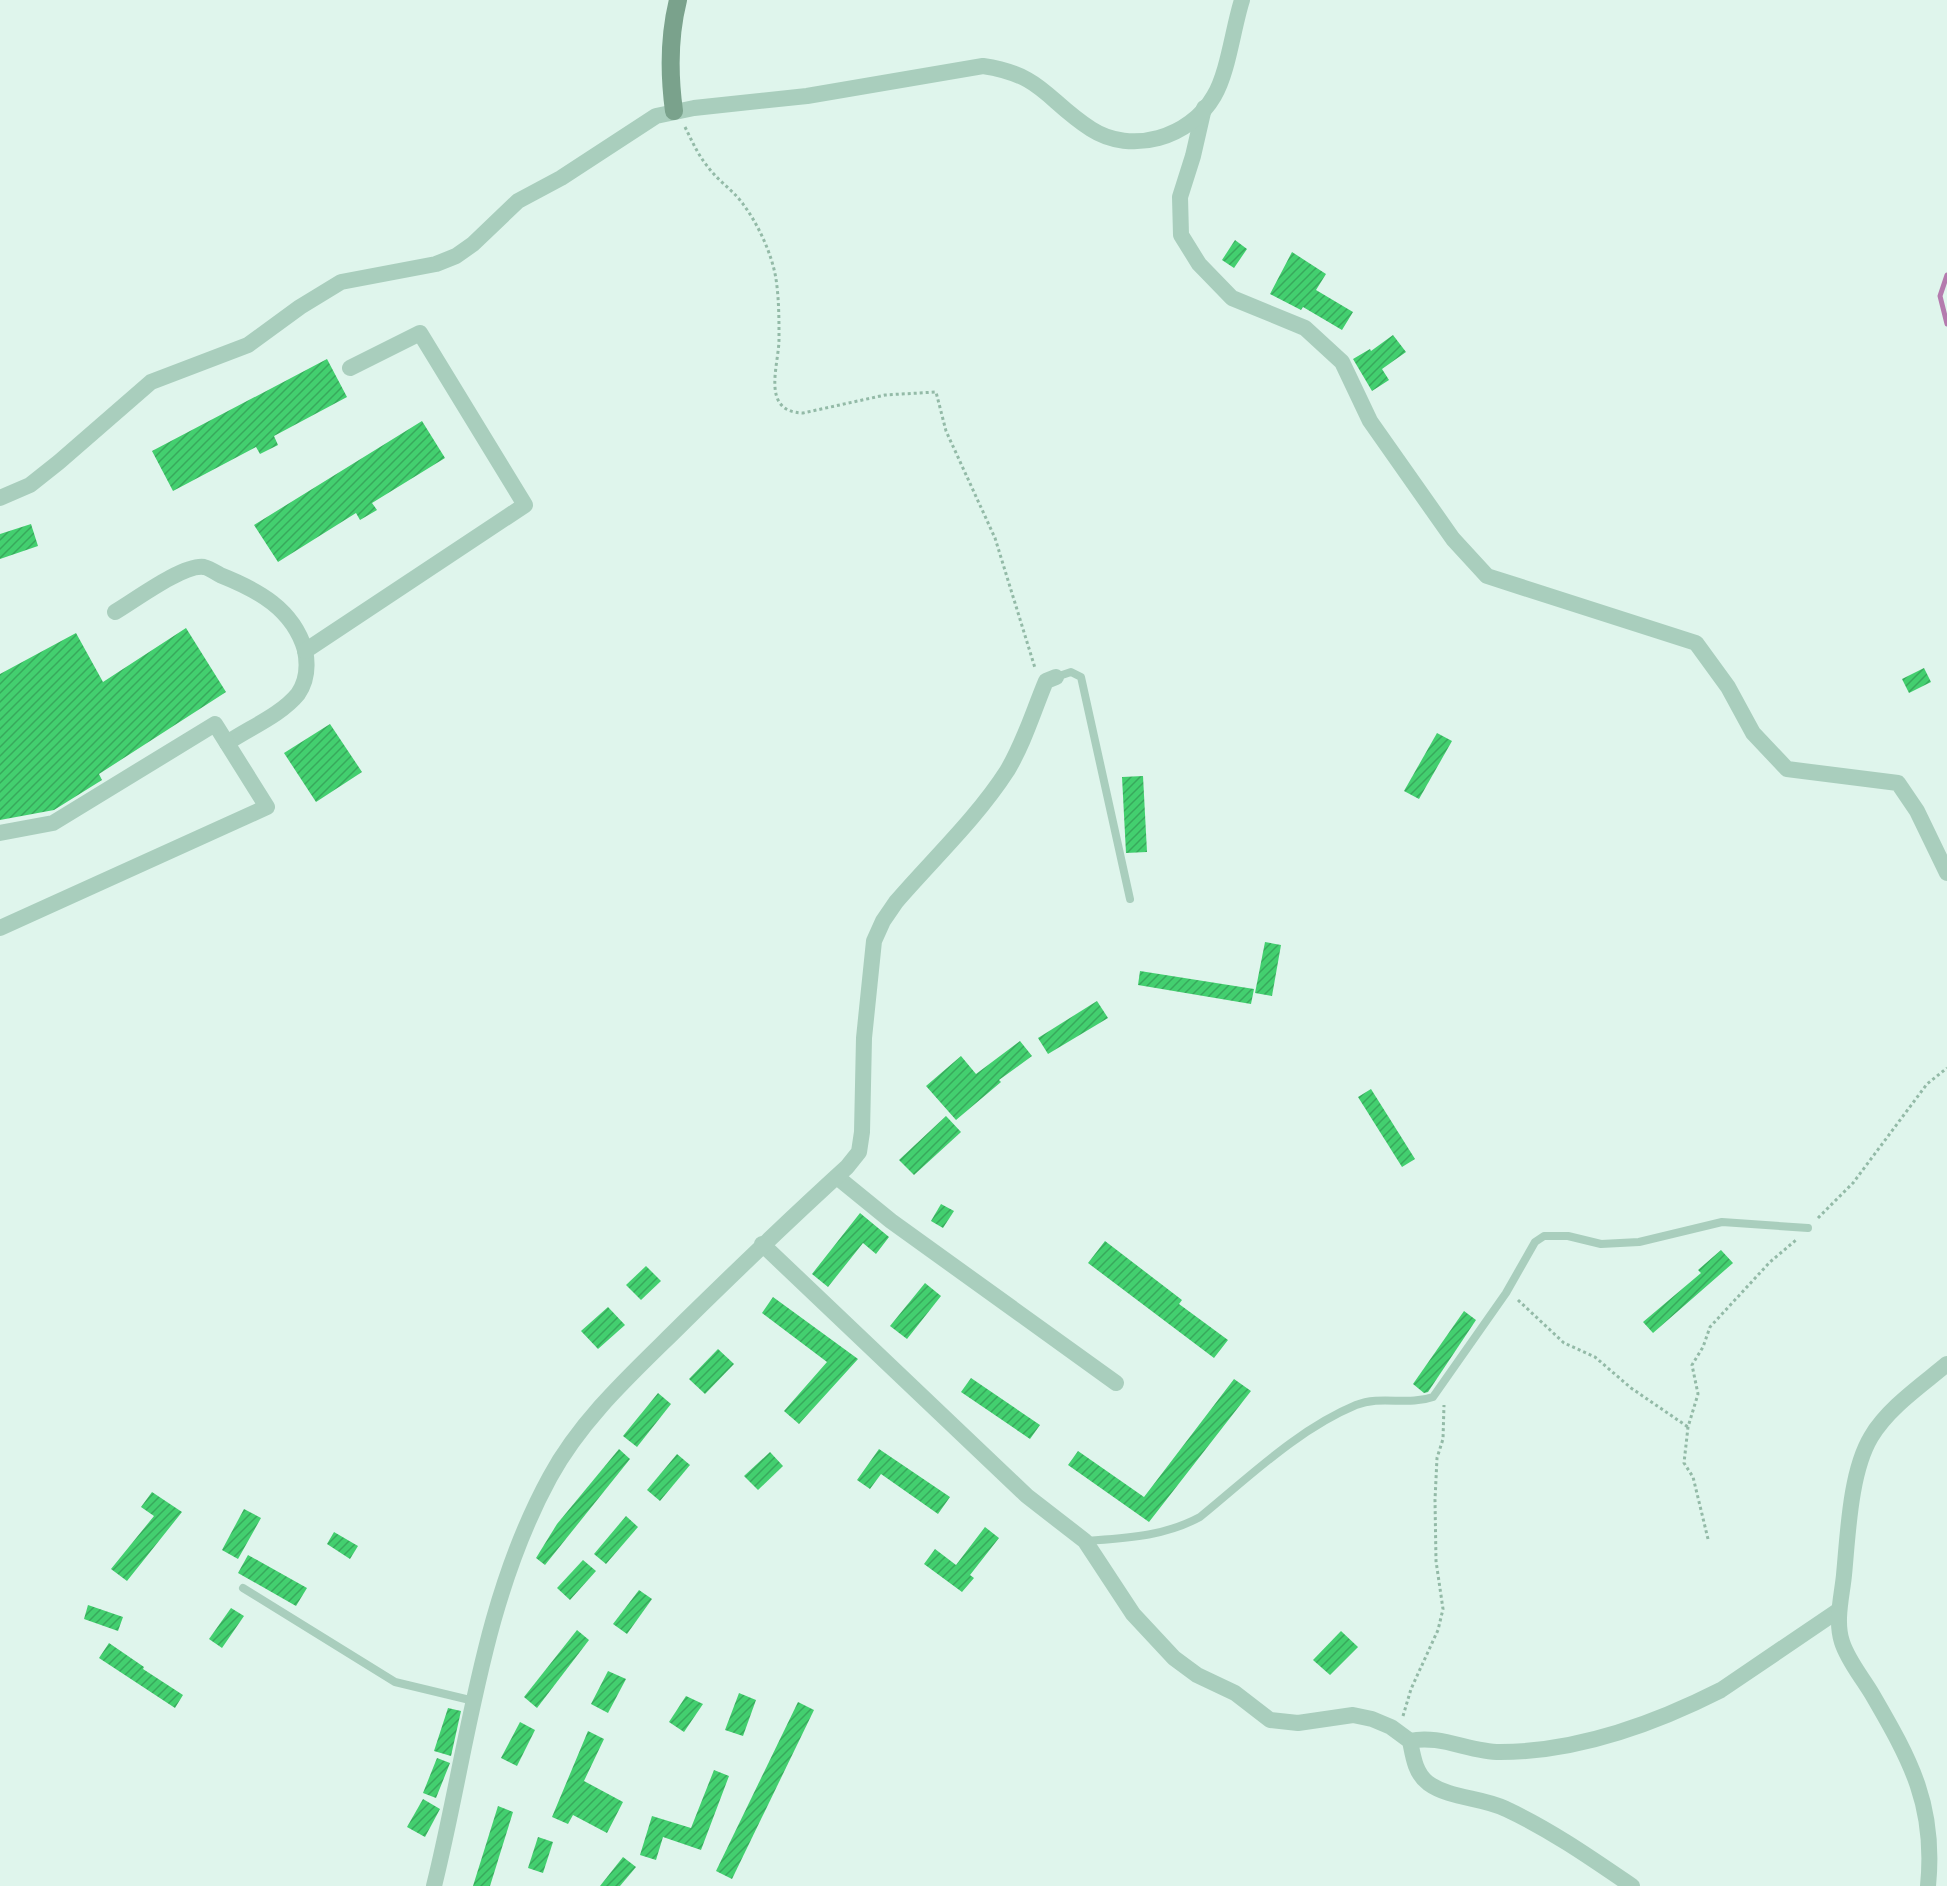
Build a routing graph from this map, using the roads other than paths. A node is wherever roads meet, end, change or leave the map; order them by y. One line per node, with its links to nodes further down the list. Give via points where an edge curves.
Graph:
1 (678, 0): 4 (street, via 670,81)
2 (1242, 0): 3 (street, via 1220,84)
3 (1204, 108): 4 (street, via 1181,128 1148,141 1127,143 1091,129 1041,86 1023,76 983,66 807,96); 12 (street, via 1180,197 1180,235 1198,264 1232,298 1305,327 1342,362 1370,421 1453,539 1487,576 1696,643 1728,687 1753,733 1787,769 1898,783 1917,811)
4 (674, 111): 6 (street, via 636,127 561,178 518,201 456,256 436,264 341,282 248,345 151,382 30,485)
5 (350, 368): 8 (street, via 420,333 525,505)
6 (0, 498)
7 (115, 612): 8 (street, via 186,570 203,567 242,583 281,610 300,634)
8 (305, 651): 10 (street, via 306,678 298,693)
9 (1056, 676): 13 (lane, via 1071,672 1081,677); 15 (street, via 1046,681 1007,770 896,902 874,941 864,1038 859,1152)
10 (227, 743): 11 (street, via 215,724 53,823); 14 (street, via 267,807)
11 (0, 833)
12 (1947, 873)
13 (1130, 899)
14 (0, 928)
15 (837, 1177): 17 (street); 19 (street, via 891,1221)
16 (1808, 1228): 20 (lane, via 1722,1222 1640,1242 1601,1244 1568,1236 1544,1236 1535,1242 1506,1293 1433,1397 1357,1405 1308,1432 1200,1517 1180,1528 1161,1534)
17 (762, 1244): 20 (street, via 1027,1496); 23 (street, via 611,1394 550,1476 507,1575)
18 (1947, 1364): 22 (street, via 1871,1436 1852,1502)
19 (1116, 1383)
20 (1085, 1541): 24 (street, via 1133,1614 1174,1658 1197,1675 1235,1693 1270,1720 1298,1723 1353,1715 1372,1719)
21 (243, 1588): 23 (lane, via 395,1682)
22 (1839, 1610): 24 (street, via 1721,1690 1597,1738 1534,1751 1498,1752); 27 (street, via 1841,1641 1896,1736 1919,1789 1931,1839)
23 (474, 1701): 25 (street)
24 (1407, 1738): 26 (street, via 1427,1782 1533,1822)
25 (434, 1886)
26 (1632, 1886)
27 (1928, 1886)

